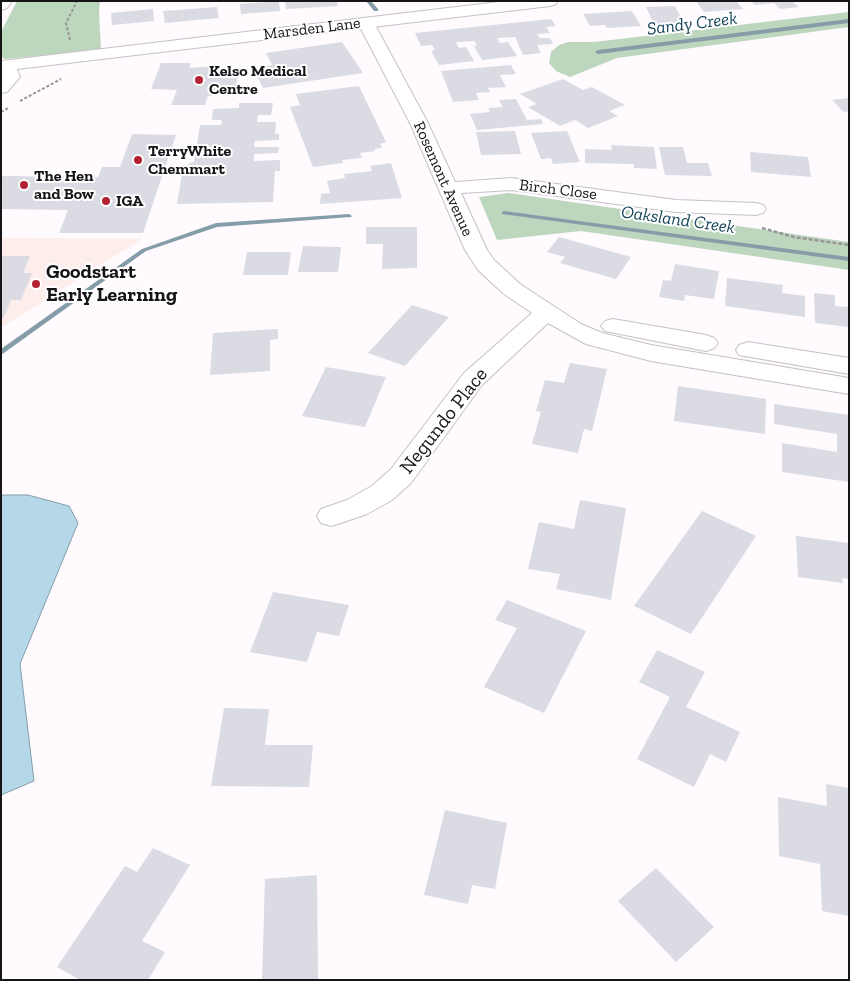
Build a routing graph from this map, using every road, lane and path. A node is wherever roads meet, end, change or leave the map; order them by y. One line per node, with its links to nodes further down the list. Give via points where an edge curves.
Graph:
1 (4, 1): 4 (street)
2 (77, 1): 6 (path, via 66,23)
3 (550, 1): 5 (street, Marsden Lane)
4 (1, 5)
5 (366, 23): 6 (street, Marsden Lane); 13 (street, Rosemont Avenue)
6 (74, 57): 7 (street, Marsden Lane); 9 (street, Marsden Lane, via 36,70)
7 (1, 66): 9 (street, via 11,74)
8 (66, 77): 10 (path)
9 (4, 86)
10 (16, 103)
11 (9, 107): 12 (path)
12 (1, 112)
13 (449, 188): 14 (street, Birch Close, via 512,184 676,206); 16 (street, Rosemont Avenue, via 486,265 512,289)
14 (756, 209): 15 (path, via 760,226 766,230)
15 (849, 245)
16 (548, 311): 17 (street, Rosemont Avenue, via 640,331); 18 (street, Rosemont Avenue, via 573,329 619,346); 19 (street, Negundo Place, via 473,379 402,476 382,493)
17 (849, 366)
18 (849, 386)
19 (331, 516)

